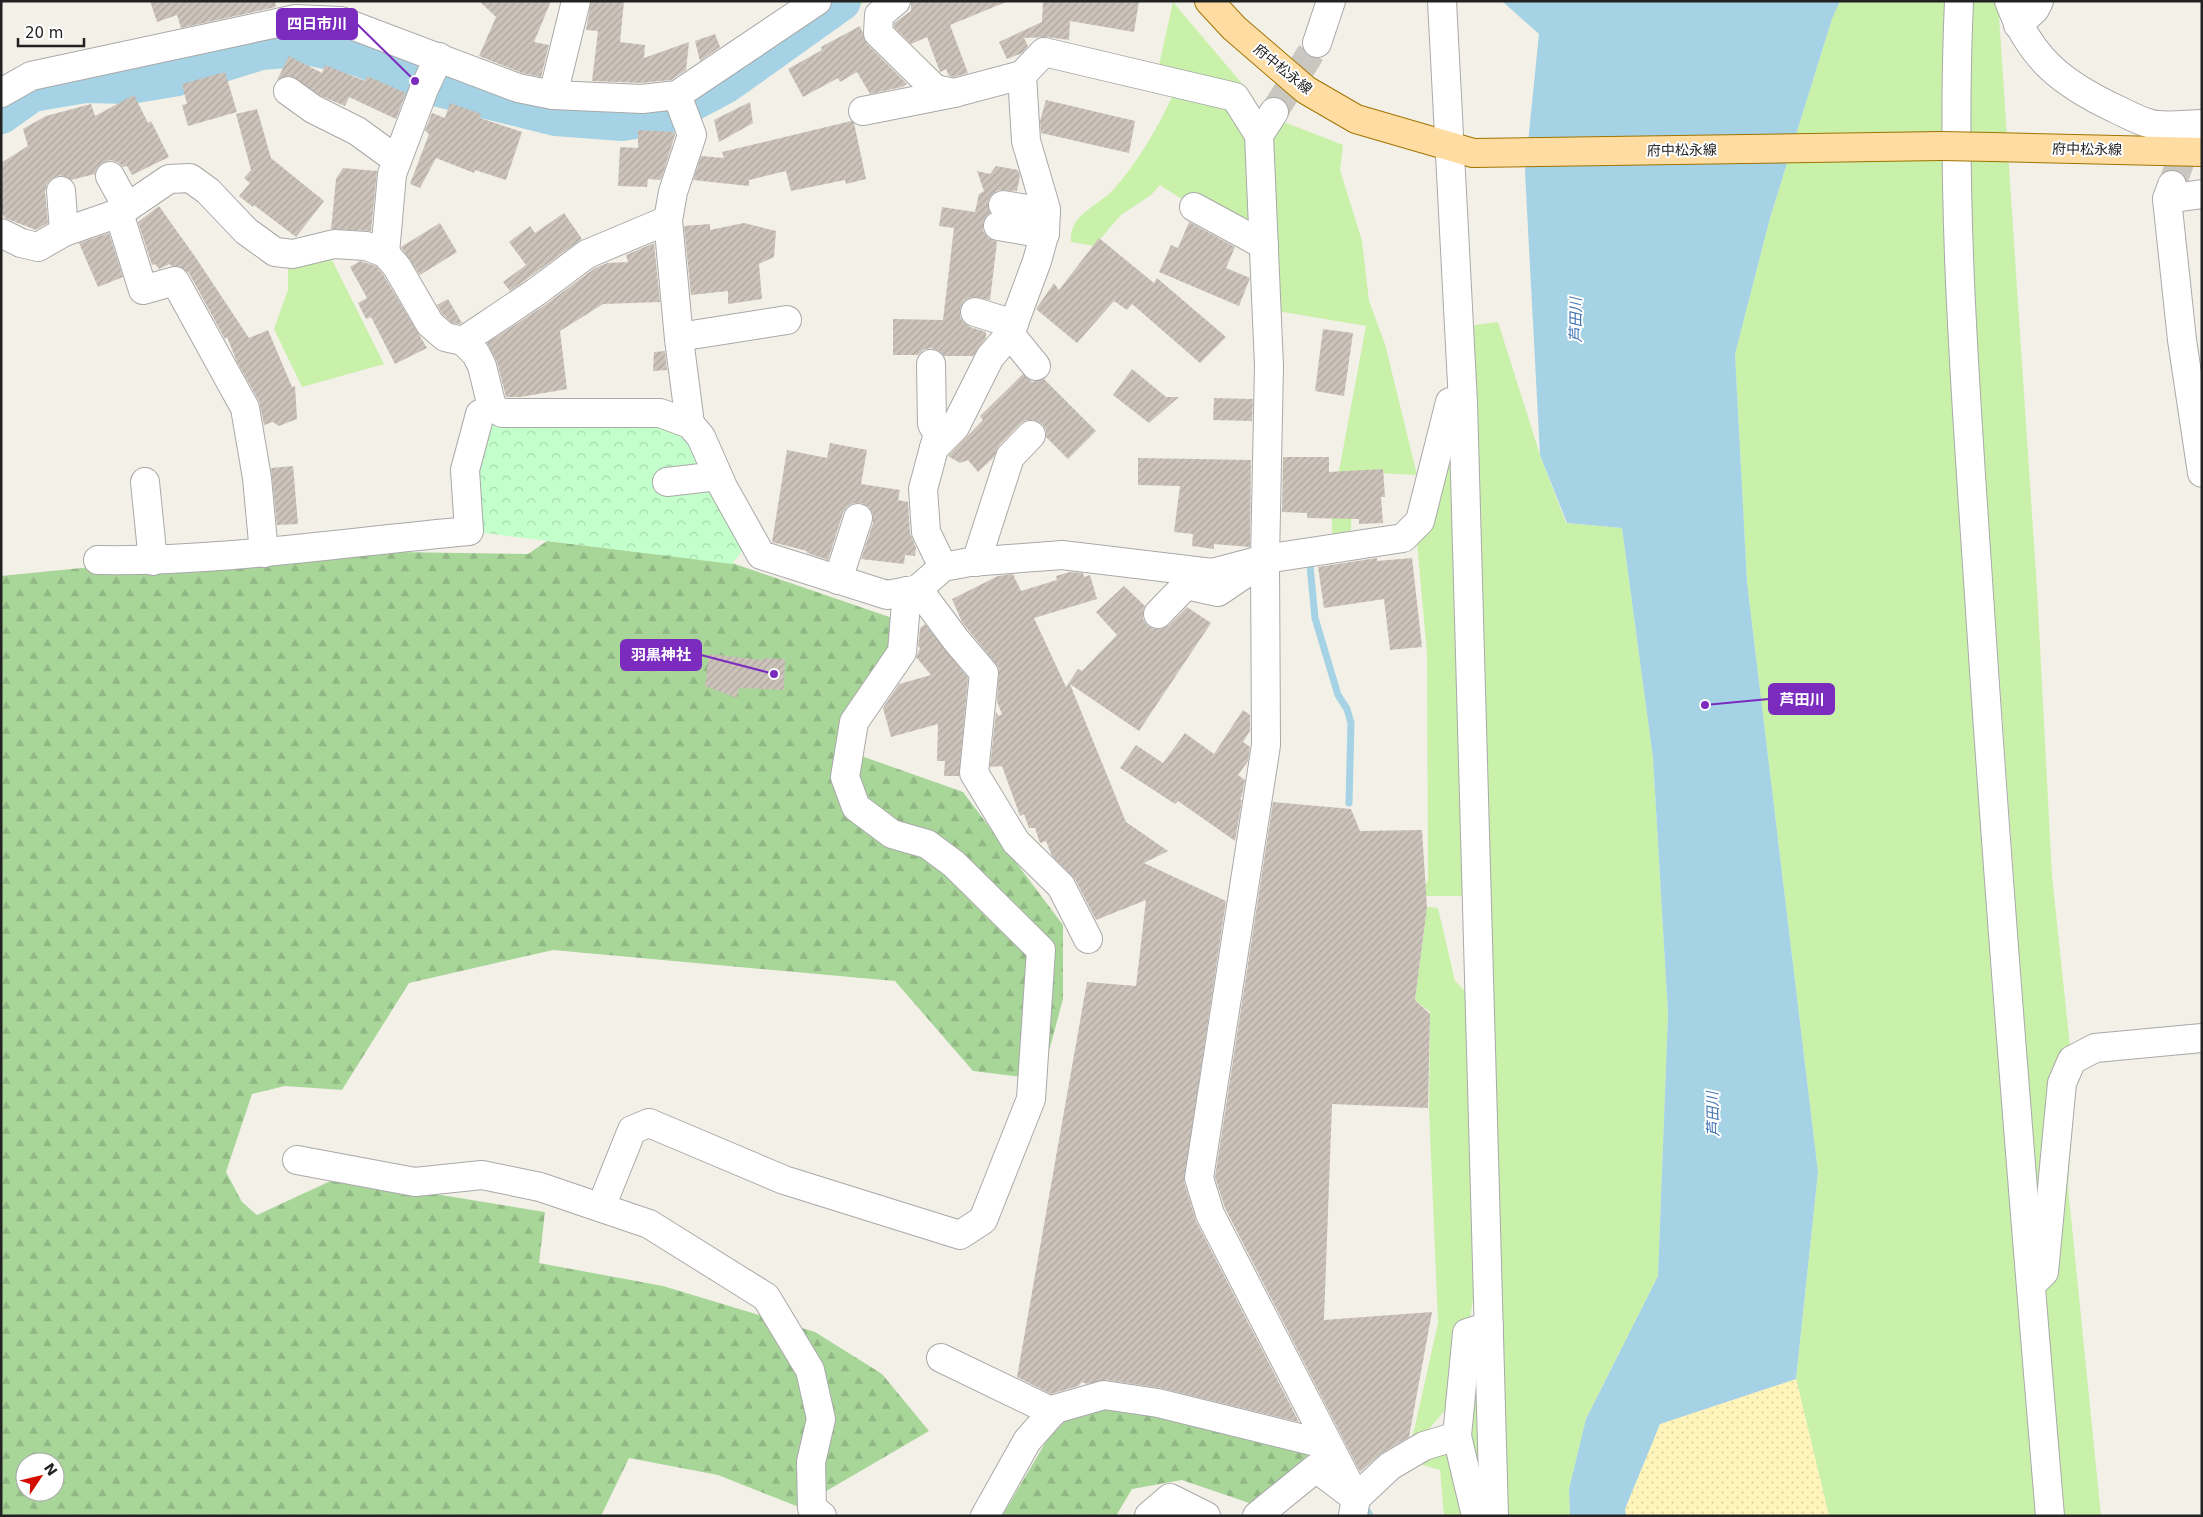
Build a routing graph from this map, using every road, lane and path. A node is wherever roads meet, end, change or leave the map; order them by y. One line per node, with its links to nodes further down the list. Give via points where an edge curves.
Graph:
1 (576, 1): 16 (street)
2 (817, 1): 17 (street)
3 (896, 1): 15 (street, via 878,15 878,33 935,89)
4 (1209, 1): 22 (main road, 府中松永線, via 1234,28 1306,90 1356,119)
5 (1332, 1): 10 (street)
6 (1442, 1): 22 (street)
7 (1959, 1): 67 (street, via 1955,85 1961,316)
8 (2039, 1): 9 (street, via 2035,9)
9 (2014, 13): 20 (street, via 2036,53 2083,94 2149,124)
10 (1317, 43)
11 (432, 73): 14 (street, via 341,21 296,19 31,76); 16 (street); 23 (street)
12 (1022, 75): 15 (street); 21 (street, via 1044,52 1235,97); 31 (street, via 1026,141)
13 (288, 91): 23 (street, via 313,109 357,130)
14 (1, 93)
15 (954, 93): 18 (street)
16 (553, 95): 17 (street, via 642,99)
17 (681, 108): 30 (street, via 692,135 673,192)
18 (863, 111)
19 (1274, 112): 21 (street)
20 (2198, 131): 22 (main road, 府中松永線, bridge, via 1992,147)
21 (1259, 135): 34 (street)
22 (1461, 150): 44 (street)
23 (397, 160): 35 (street, via 392,174)
24 (110, 176): 28 (street)
25 (61, 191): 32 (street)
26 (2202, 194): 40 (street, via 2170,192)
27 (1194, 207): 34 (street)
28 (123, 210): 32 (street); 35 (street, via 169,179 190,178 208,191 246,231 275,252 292,254 334,244 366,246); 54 (street, via 143,290 175,281 245,408 257,478)
29 (1001, 216): 31 (street)
30 (668, 220): 39 (street); 41 (street, via 587,254)
31 (1045, 223): 38 (street, via 1037,261)
32 (64, 232): 33 (street, via 38,247)
33 (1, 233)
34 (1264, 245): 55 (street, via 1269,366)
35 (385, 254): 41 (street, via 397,267 430,324 445,336)
36 (975, 312): 38 (street)
37 (787, 320): 39 (street)
38 (1012, 329): 43 (street); 48 (street, via 990,357 955,427)
39 (679, 337): 46 (street)
40 (2192, 338): 49 (street)
41 (463, 341): 45 (street, via 482,365)
42 (930, 364): 48 (street, via 932,424 938,434)
43 (1036, 366)
44 (1463, 403): 55 (street, via 1450,402 1420,522 1403,538); 68 (street)
45 (492, 407): 46 (street, via 502,412 660,413); 54 (street, via 480,414 465,470 469,532)
46 (690, 424): 50 (street, via 701,437)
47 (1031, 435): 58 (street, via 994,480)
48 (934, 448): 59 (street, via 923,489 925,522 926,532)
49 (2202, 473)
50 (718, 476): 52 (street); 60 (street, via 761,555)
51 (145, 482): 57 (street)
52 (667, 482)
53 (858, 518): 60 (street)
54 (264, 553): 57 (street)
55 (1265, 559): 58 (street, via 1212,573 1062,555); 62 (street, via 1218,592 1186,584); 72 (street, via 1266,745 1200,1178 1210,1214)
56 (98, 560): 57 (street)
57 (153, 561)
58 (976, 562): 59 (street)
59 (943, 567): 61 (street)
60 (838, 580): 61 (street, via 887,595)
61 (912, 590): 63 (street, via 984,673 974,773 1016,842 1061,886); 66 (street, via 902,652 854,722 845,777 856,807 892,834 927,844 954,864 1041,950 1031,1099 983,1220 960,1235 784,1180 649,1124 632,1130)
62 (1158, 614)
63 (1088, 939)
64 (2202, 1038): 67 (street, via 2095,1048 2072,1060 2062,1083 2044,1272)
65 (297, 1160): 66 (street, via 415,1182 482,1175 540,1186)
66 (600, 1207): 74 (street, via 649,1224 766,1297 810,1370 821,1419 811,1462 812,1508)
67 (2030, 1285): 81 (street)
68 (1489, 1326): 71 (street, via 1467,1333); 80 (street)
69 (941, 1358): 70 (street)
70 (1053, 1412): 72 (street, via 1104,1395 1158,1403); 75 (street, via 1027,1441)
71 (1457, 1436): 73 (street, via 1424,1446 1390,1466); 79 (street)
72 (1328, 1445): 73 (street)
73 (1354, 1507): 78 (street, via 1316,1468)
74 (822, 1516)
75 (985, 1516)
76 (1149, 1516): 77 (street, via 1170,1498)
77 (1206, 1516)
78 (1257, 1516)
79 (1476, 1516)
80 (1494, 1516)
81 (2050, 1516)

